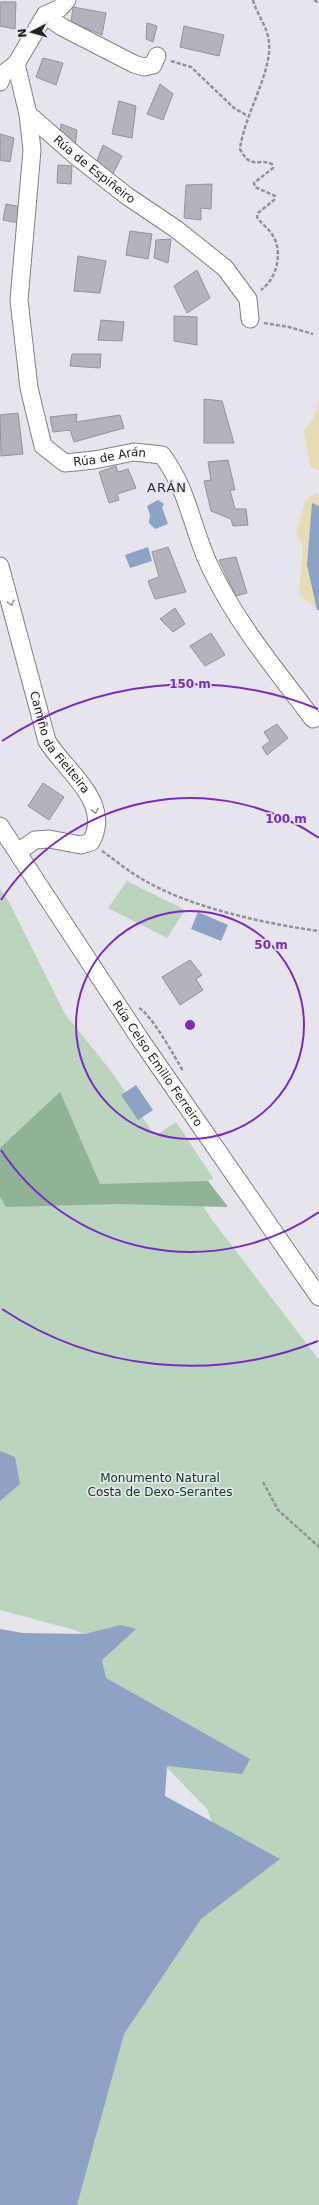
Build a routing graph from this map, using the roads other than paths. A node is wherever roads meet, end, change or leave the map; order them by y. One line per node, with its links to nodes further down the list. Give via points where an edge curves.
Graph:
1 (67, 0): 2 (street, via 60,8)
2 (44, 8): 3 (street, via 62,27 134,64 144,67 153,65); 4 (street)
3 (157, 56)
4 (8, 62): 5 (street); 6 (street)
5 (0, 82)
6 (28, 114): 7 (street, Rúa de Espiñeiro, via 127,196 176,229 225,268 248,299); 9 (street, Rúa de Arán, via 32,150 19,300 29,388 43,446 65,463 134,452 162,455 175,472 211,570 232,608)
7 (250, 319)
8 (0, 566): 11 (street, Camiño da Fieiteira, one-way to 11, via 47,741 54,753 85,788 96,816 95,833 90,842 81,845 49,839 35,840)
9 (313, 719)
10 (0, 826): 11 (street, Rúa Celso Emilio Ferreiro)
11 (18, 852): 12 (street, Rúa Celso Emilio Ferreiro, via 140,1038)
12 (319, 1297)

